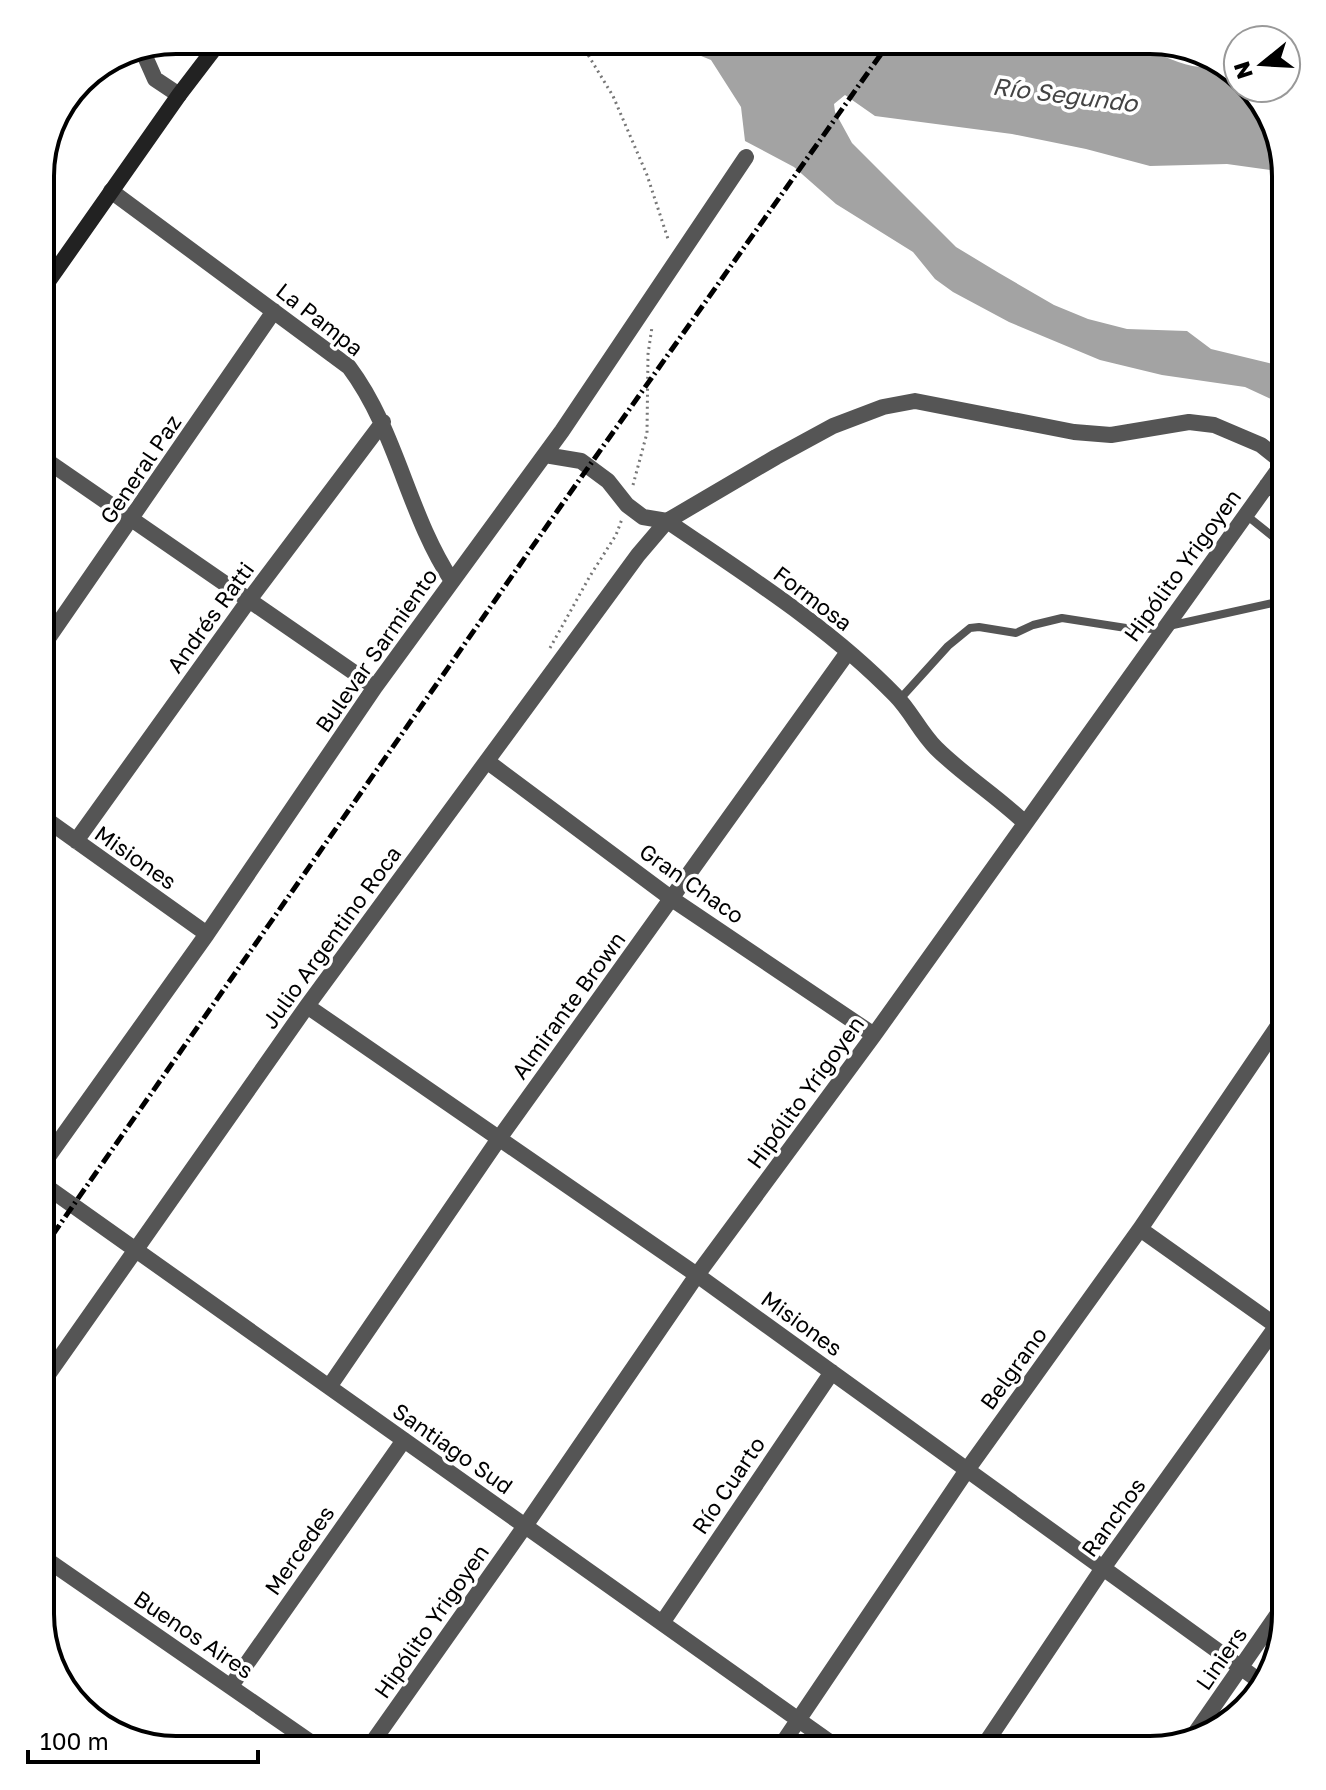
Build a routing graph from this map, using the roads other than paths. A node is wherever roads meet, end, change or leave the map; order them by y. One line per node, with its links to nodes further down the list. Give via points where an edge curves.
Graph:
1 (210, 54): 3 (street)
2 (146, 58): 3 (street, via 155,79)
3 (179, 95): 5 (street)
4 (746, 157): 10 (street, Bulevar Sarmiento)
5 (111, 191): 6 (street); 7 (street, La Pampa)
6 (54, 273)
7 (274, 311): 8 (street, La Pampa, via 349,367); 16 (street, General Paz)
8 (383, 422): 19 (street, La Pampa, via 438,560); 20 (street, Andrés Ratti)
9 (1272, 454): 17 (street, Julio Argentino Roca, via 1214,425 1189,422 1111,435 915,401 833,426)
10 (545, 455): 17 (street, Formosa, via 581,461 643,517); 19 (street, Bulevar Sarmiento)
11 (54, 466): 16 (street)
12 (1272, 479): 13 (street, Hipólito Yrigoyen)
13 (1267, 485): 14 (street); 15 (street, Hipólito Yrigoyen)
14 (1272, 488)
15 (1246, 515): 18 (lane); 22 (street, Hipólito Yrigoyen)
16 (132, 520): 20 (street); 23 (street, General Paz)
17 (667, 521): 24 (street, Formosa, via 812,621); 27 (street, Julio Argentino Roca)
18 (1272, 536)
19 (452, 581): 25 (street, Bulevar Sarmiento)
20 (249, 600): 25 (street); 30 (street, Andrés Ratti)
21 (1272, 603): 22 (lane)
22 (1165, 626): 26 (lane, via 1126,628 1062,618 1016,633 970,628); 28 (street, Hipólito Yrigoyen)
23 (54, 630)
24 (848, 652): 26 (street, Formosa); 31 (street, Almirante Brown)
25 (375, 687): 32 (street, Bulevar Sarmiento)
26 (899, 700): 28 (street, Formosa, via 938,751)
27 (488, 762): 31 (street, Gran Chaco); 33 (street, Julio Argentino Roca)
28 (1025, 823): 34 (street, Hipólito Yrigoyen)
29 (54, 825): 30 (street, Misiones)
30 (76, 841): 32 (street, Misiones)
31 (672, 899): 34 (street, Gran Chaco); 36 (street, Almirante Brown)
32 (207, 934): 37 (street, Bulevar Sarmiento)
33 (307, 1006): 36 (street, Misiones); 40 (street, Julio Argentino Roca)
34 (874, 1035): 41 (street, Hipólito Yrigoyen)
35 (1272, 1035): 39 (street, Belgrano)
36 (498, 1140): 41 (street, Misiones); 46 (street, Almirante Brown)
37 (54, 1148)
38 (54, 1192): 40 (street, Santiago Sud)
39 (1140, 1229): 42 (street); 48 (street, Belgrano)
40 (135, 1249): 44 (street, Julio Argentino Roca); 46 (street, Santiago Sud)
41 (697, 1275): 45 (street, Misiones); 49 (street, Hipólito Yrigoyen)
42 (1272, 1317)
43 (1272, 1339): 51 (street, Ranchos)
44 (54, 1366)
45 (832, 1372): 48 (street, Misiones); 52 (street, Río Cuarto)
46 (329, 1387): 47 (street, Santiago Sud)
47 (404, 1440): 49 (street, Santiago Sud); 56 (street, Mercedes)
48 (967, 1470): 51 (street, Misiones); 57 (street, Belgrano)
49 (525, 1526): 52 (street, Santiago Sud); 60 (street, Hipólito Yrigoyen)
50 (54, 1565): 56 (street, Buenos Aires)
51 (1103, 1568): 54 (street, Misiones); 63 (street, Ranchos)
52 (662, 1623): 57 (street, Santiago Sud)
53 (1271, 1623): 54 (street, Liniers)
54 (1240, 1669): 55 (street, Misiones); 58 (street, Liniers)
55 (1254, 1678)
56 (231, 1686): 59 (street, Buenos Aires)
57 (799, 1720): 61 (street, Belgrano); 62 (street, Santiago Sud)
58 (1201, 1724)
59 (302, 1736)
60 (377, 1736)
61 (788, 1736)
62 (821, 1736)
63 (990, 1736)

